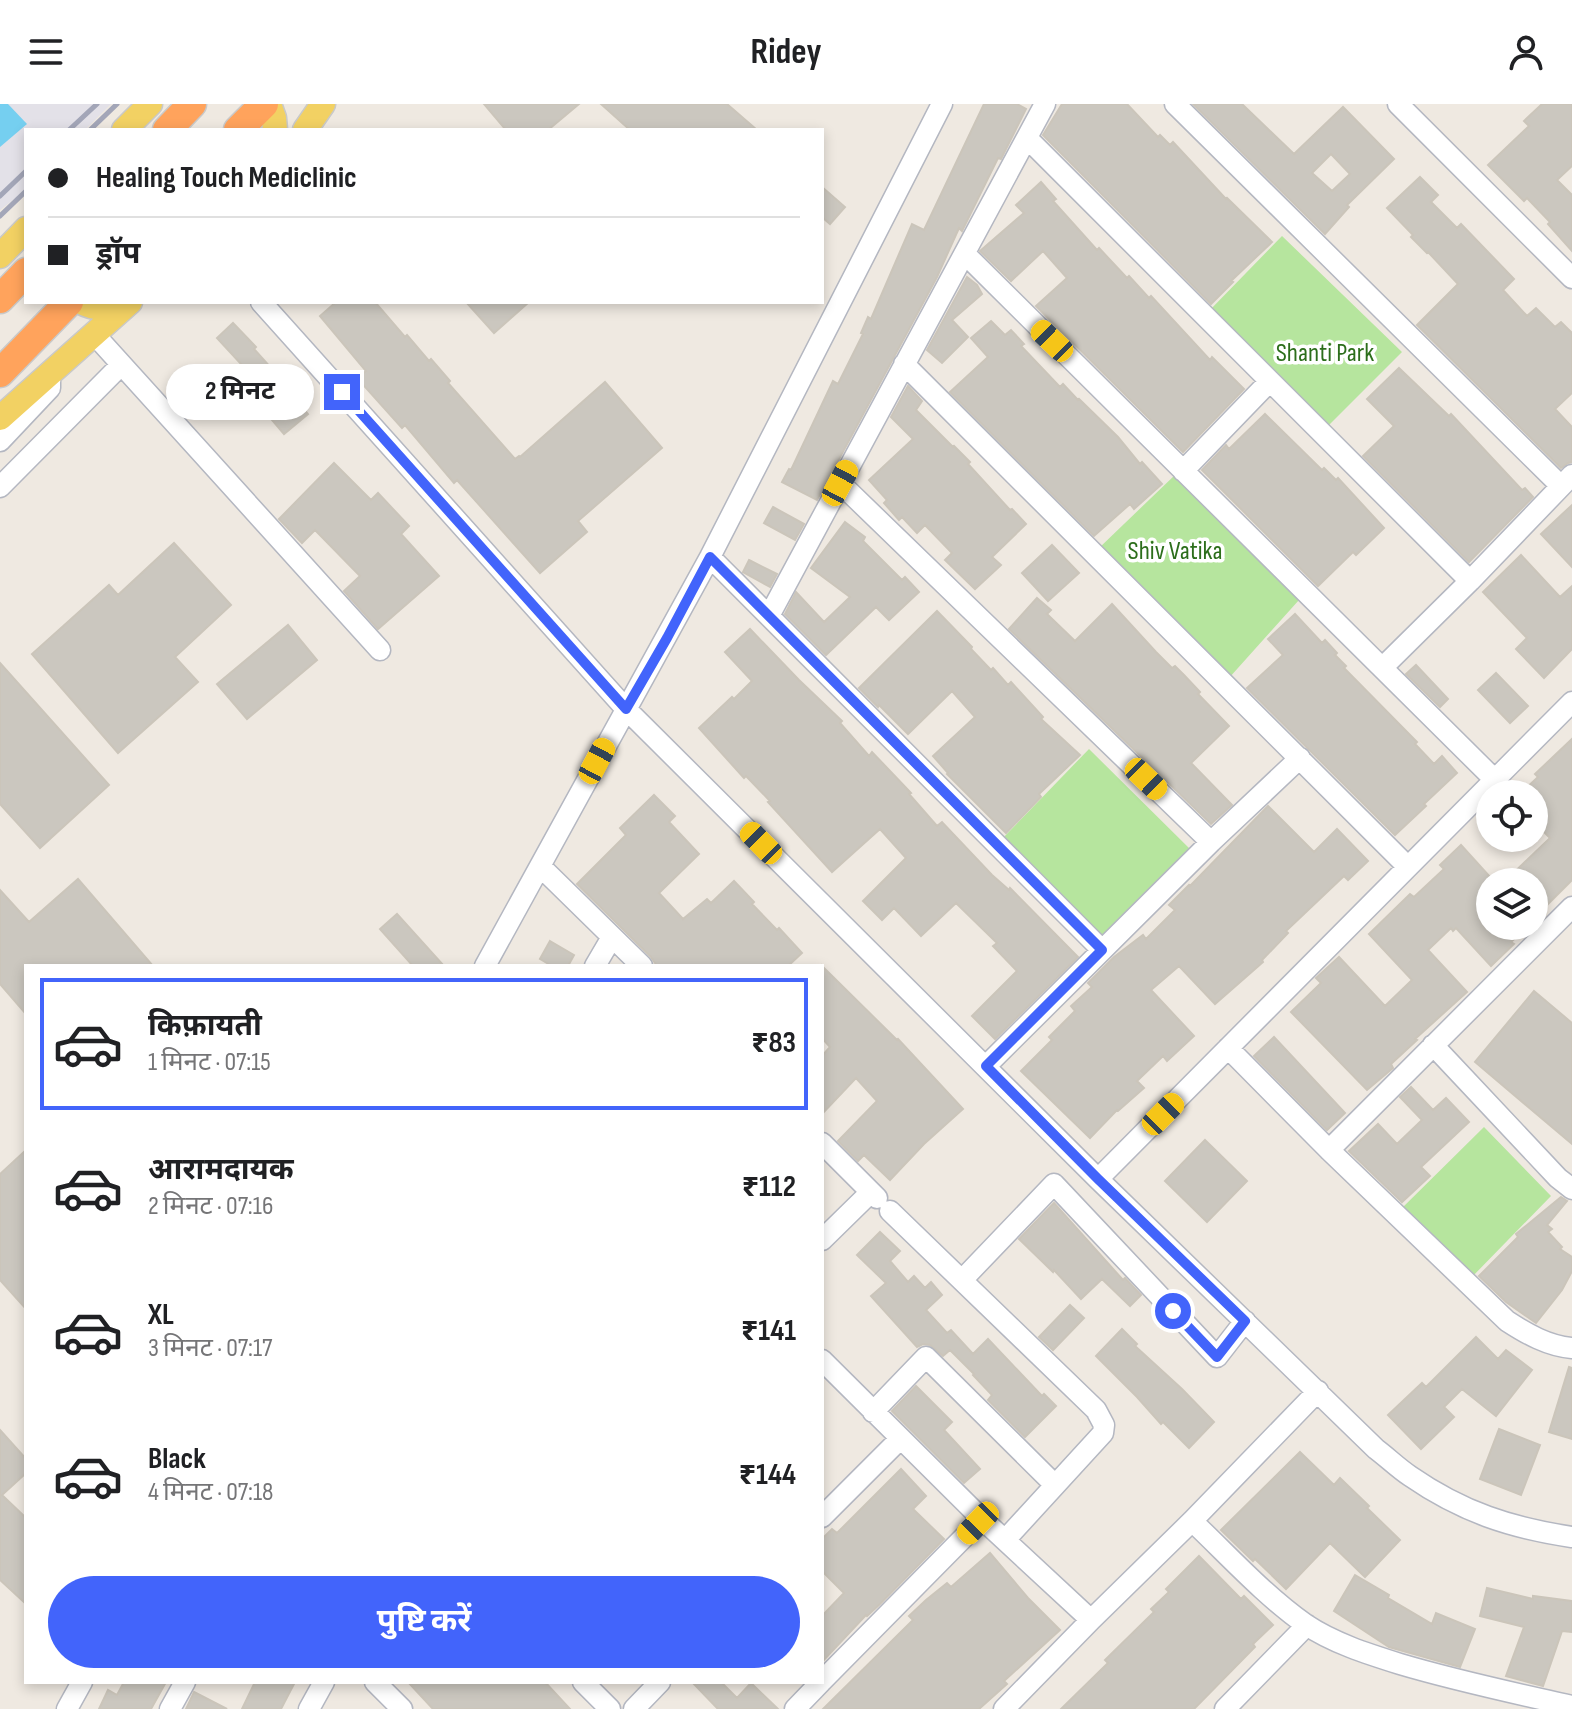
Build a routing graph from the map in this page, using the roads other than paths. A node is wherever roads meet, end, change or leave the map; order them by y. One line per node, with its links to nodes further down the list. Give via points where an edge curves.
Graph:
1 (150, 104): 9 (main road)
2 (192, 104): 10 (highway)
3 (266, 104): 11 (highway); 12 (main road)
4 (323, 104): 13 (main road)
5 (942, 104): 38 (street)
6 (1045, 104): 14 (street)
7 (1175, 104): 35 (street)
8 (1398, 104): 19 (street)
9 (126, 128)
10 (169, 128)
11 (240, 128)
12 (275, 128)
13 (306, 128)
14 (1027, 138): 17 (street); 31 (street)
15 (24, 231): 16 (main road)
16 (2, 252)
17 (965, 254): 27 (street); 34 (street)
18 (24, 274): 20 (highway)
19 (1572, 278)
20 (0, 299)
21 (67, 304): 29 (highway)
22 (86, 304): 23 (main road)
23 (114, 304)
24 (128, 304): 26 (main road)
25 (263, 304): 44 (street)
26 (94, 334): 28 (street); 30 (main road)
27 (904, 364): 36 (street); 45 (street)
28 (121, 365): 37 (street); 41 (street)
29 (0, 373)
30 (50, 373): 32 (main road); 33 (street, via 50,388)
31 (1269, 382): 34 (street); 39 (street)
32 (0, 418)
33 (0, 441)
34 (1183, 471): 42 (street)
35 (1566, 481): 39 (street)
36 (840, 483): 40 (street); 48 (street)
37 (0, 487)
38 (710, 557): 40 (street); 44 (street)
39 (1470, 581): 42 (street)
40 (769, 616): 53 (street)
41 (380, 650)
42 (1382, 668): 46 (street)
43 (1572, 702): 46 (street)
44 (626, 709): 49 (street); 59 (street)
45 (1300, 758): 48 (street); 50 (street)
46 (1495, 780)
47 (1476, 799): 50 (street)
48 (1211, 842): 53 (street)
49 (541, 867): 52 (street); 54 (street)
50 (1408, 867): 58 (street)
51 (1572, 907): 57 (street)
52 (612, 937): 55 (street); 56 (street)
53 (1102, 950): 59 (street)
54 (486, 964)
55 (596, 964)
56 (640, 964)
57 (1433, 1045): 61 (street); 63 (street)
58 (1228, 1048): 61 (street); 62 (street)
59 (986, 1066): 62 (street)
60 (824, 1145): 64 (street)
61 (1329, 1150): 68 (street, via 1507,1321 1542,1340)
62 (1098, 1179): 67 (street)
63 (1572, 1189)
64 (879, 1200): 65 (street); 66 (street)
65 (824, 1239)
66 (962, 1280): 67 (street, via 1054,1184 1217,1357); 73 (street, via 1101,1417 1103,1433)
67 (1245, 1321): 70 (street)
68 (1572, 1348)
69 (824, 1362): 71 (street)
70 (1318, 1391): 76 (street); 77 (street, via 1387,1458 1449,1500 1484,1517)
71 (873, 1412): 72 (street); 73 (street, via 926,1357)
72 (900, 1439): 74 (street); 75 (street)
73 (1055, 1485): 78 (street)
74 (824, 1515)
75 (982, 1519): 78 (street); 81 (street)
76 (1192, 1521): 79 (street); 80 (street)
77 (1572, 1537)
78 (1005, 1540): 79 (street)
79 (1091, 1620): 97 (street)
80 (1307, 1625): 89 (street, via 1367,1654); 98 (street)
81 (824, 1680)
82 (81, 1684): 90 (street)
83 (184, 1684): 91 (street)
84 (323, 1684): 92 (street)
85 (377, 1684): 93 (street)
86 (585, 1684): 94 (street)
87 (658, 1684): 95 (street)
88 (820, 1684): 96 (street)
89 (1572, 1706)
90 (67, 1709)
91 (170, 1709)
92 (309, 1709)
93 (402, 1709)
94 (610, 1709)
95 (634, 1709)
96 (795, 1709)
97 (1004, 1709)
98 (1225, 1709)

